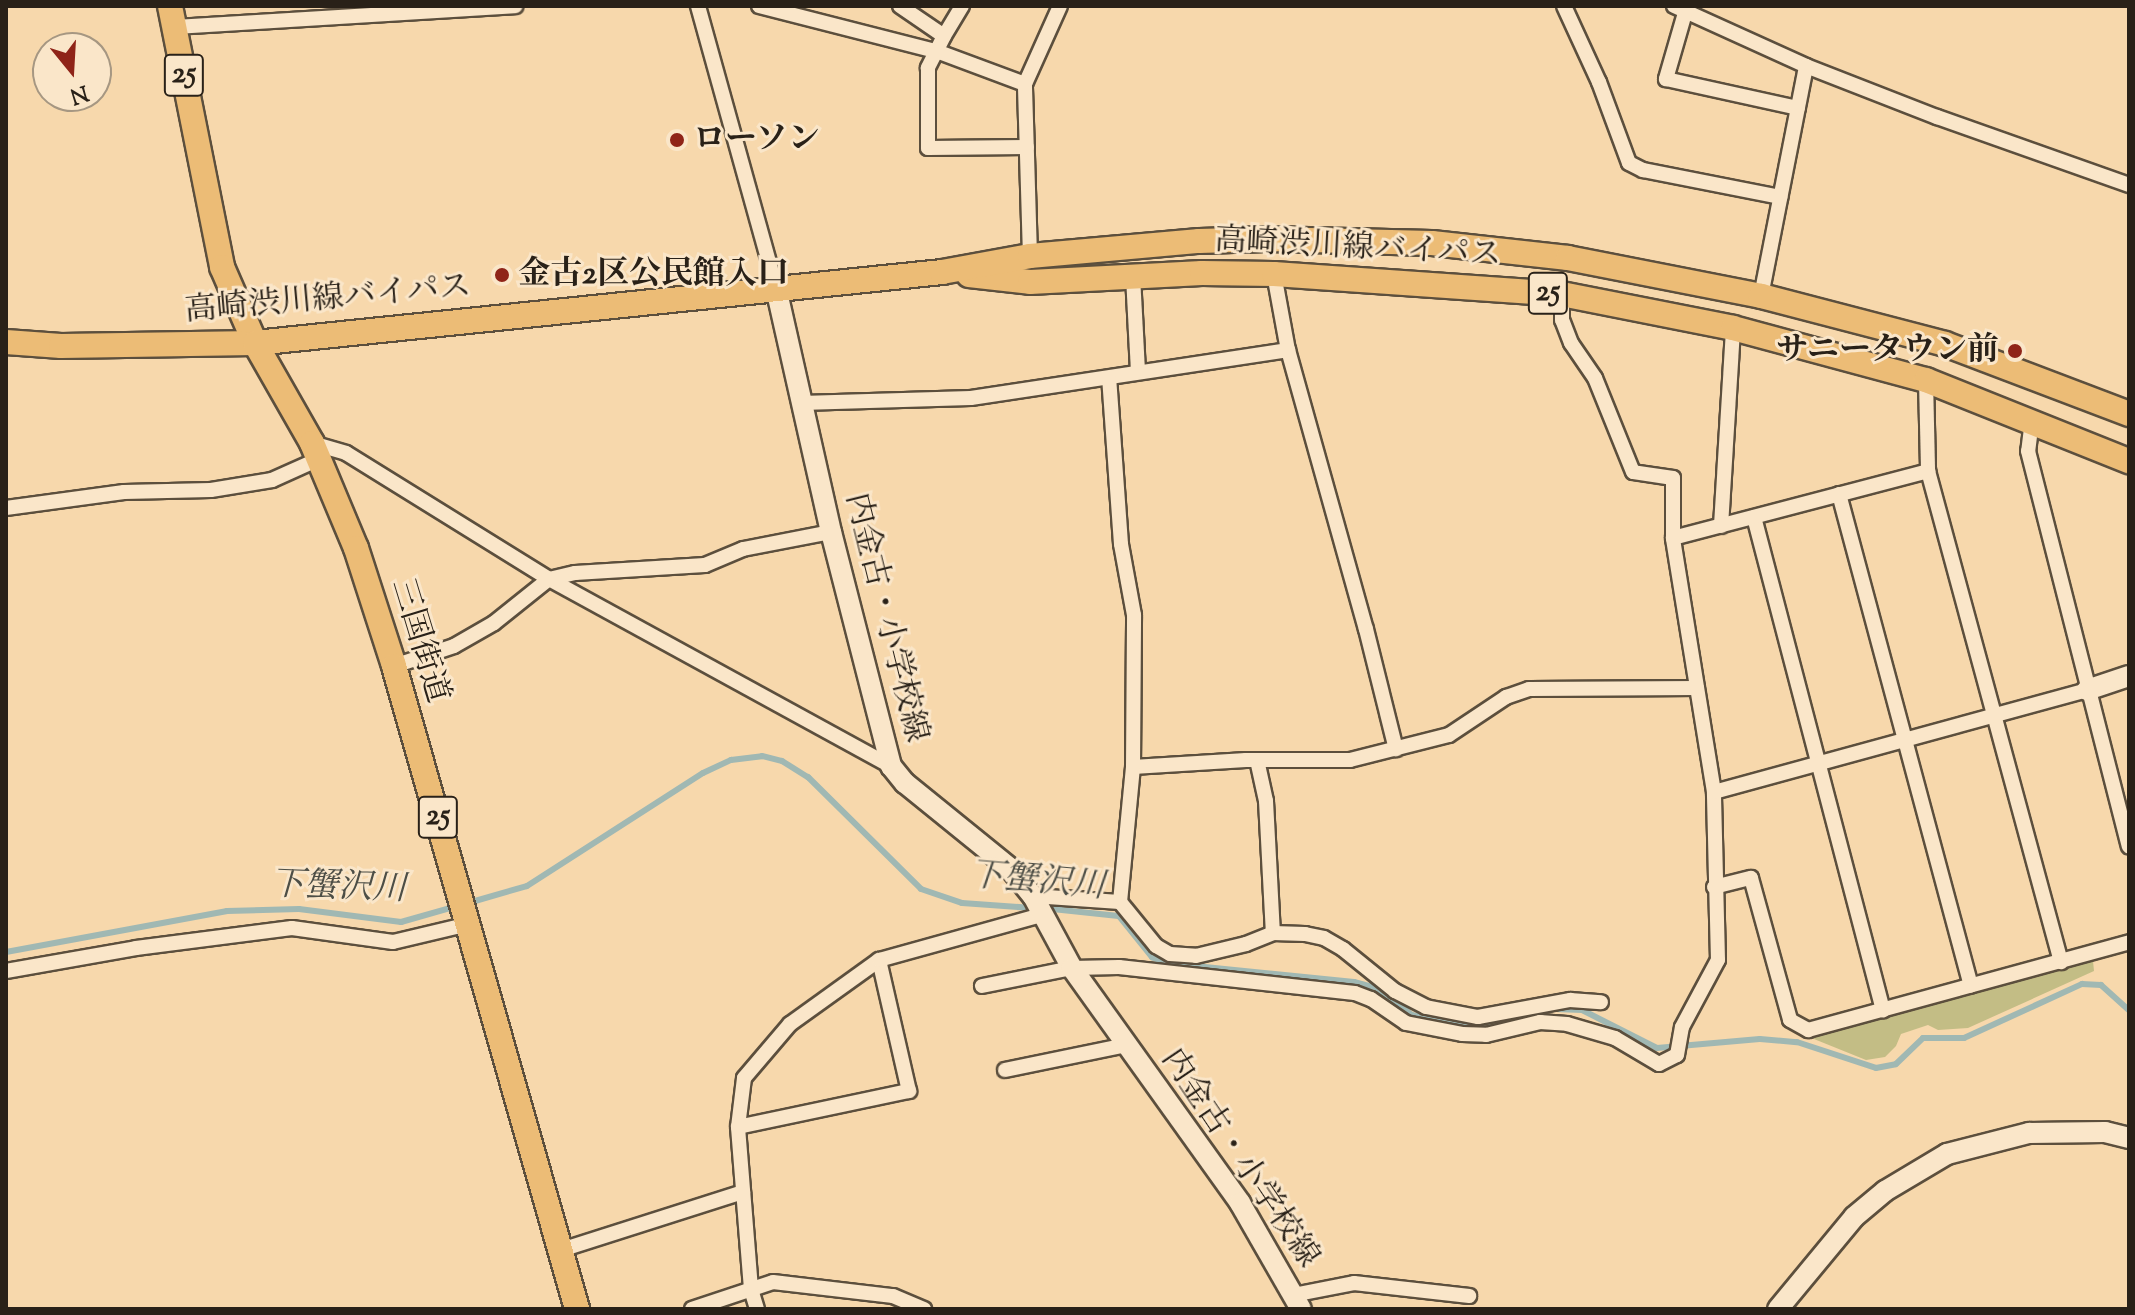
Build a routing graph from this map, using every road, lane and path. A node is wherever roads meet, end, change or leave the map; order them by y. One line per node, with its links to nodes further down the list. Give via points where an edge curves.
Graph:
1 (515, 6): 9 (street)
2 (698, 6): 22 (street, 内金古・小学校線)
3 (759, 6): 11 (street)
4 (900, 6): 10 (street)
5 (962, 6): 10 (street)
6 (1060, 6): 13 (street)
7 (1564, 6): 17 (street, via 1629,163)
8 (1679, 10): 12 (street); 14 (street, via 1666,79)
9 (172, 16): 27 (main road, 三国街道 / 25, via 222,267)
10 (944, 36): 11 (street)
11 (939, 52): 13 (street); 15 (street, via 928,68 928,148)
12 (1806, 66): 14 (street); 16 (street)
13 (1025, 84): 15 (street)
14 (1798, 108): 17 (street)
15 (1027, 147): 18 (street)
16 (2129, 185)
17 (1780, 197): 24 (street)
18 (1030, 256): 19 (main road, 高崎渋川線バイパス / 25); 24 (main road, 高崎渋川線バイパス / 25, via 1254,239 1432,243 1568,258)
19 (942, 272): 21 (main road, 高崎渋川線バイパス / 25, via 1030,282); 22 (main road, 高崎渋川線バイパス / 25)
20 (1274, 274): 21 (main road, 高崎渋川線バイパス / 25); 23 (main road, 高崎渋川線バイパス / 25); 28 (street)
21 (1133, 276): 29 (street)
22 (776, 288): 27 (main road, 高崎渋川線バイパス / 25); 32 (street, 内金古・小学校線)
23 (1562, 294): 25 (main road, 高崎渋川線バイパス / 25); 43 (street, via 1562,320 1571,343 1595,378 1633,472 1673,478)
24 (1761, 296): 33 (main road, 高崎渋川線バイパス / 25, via 1945,344)
25 (1733, 328): 31 (main road, 高崎渋川線バイパス / 25); 41 (street)
26 (6, 342): 27 (main road, 高崎渋川線バイパス / 25)
27 (255, 343): 35 (main road, 三国街道 / 25)
28 (1288, 350): 29 (street); 51 (street)
29 (1138, 372): 30 (street)
30 (1109, 378): 32 (street, via 957,400); 55 (street, via 1120,530 1134,615)
31 (1926, 380): 34 (main road, 高崎渋川線バイパス / 25); 37 (street)
32 (801, 403): 42 (street, 内金古・小学校線)
33 (2129, 414)
34 (2032, 420): 36 (main road, 高崎渋川線バイパス / 25); 48 (street, via 2028,451)
35 (315, 451): 39 (street, via 272,480); 44 (street, via 346,453); 45 (main road, 三国街道 / 25, via 356,548)
36 (2129, 461)
37 (1928, 471): 38 (street); 49 (street)
38 (1839, 494): 40 (street); 50 (street)
39 (6, 508)
40 (1754, 517): 41 (street); 53 (street)
41 (1721, 526): 43 (street)
42 (831, 532): 44 (street, via 743,549 705,565); 54 (street, 内金古・小学校線)
43 (1673, 538): 47 (street)
44 (549, 579): 45 (street, via 494,623 454,646); 54 (street)
45 (394, 666): 61 (main road, 三国街道 / 25)
46 (2129, 676): 48 (street)
47 (1697, 688): 51 (street, via 1529,689 1506,697 1449,735); 56 (street)
48 (2087, 690): 49 (street); 57 (street)
49 (1995, 714): 50 (street); 65 (street)
50 (1905, 740): 53 (street); 69 (street)
51 (1396, 749): 52 (street, via 1350,760)
52 (1257, 760): 55 (street); 62 (street, via 1266,801)
53 (1816, 765): 56 (street); 71 (street)
54 (891, 766): 60 (street, 内金古・小学校線, via 1010,868)
55 (1133, 767): 59 (street)
56 (1714, 792): 58 (street)
57 (2129, 846)
58 (1714, 887): 66 (street, via 1718,960 1682,1027 1677,1055 1659,1064 1615,1038 1567,1024 1540,1022 1486,1035 1462,1034 1406,1023 1355,993 1119,967); 71 (street, via 1751,878 1790,1020 1808,1030)
59 (1120, 902): 60 (street); 62 (street, via 1156,946 1170,954 1196,956)
60 (1037, 906): 64 (street); 66 (street, 内金古・小学校線)
61 (469, 924): 67 (street, via 393,942 292,928); 77 (main road, 三国街道 / 25)
62 (1273, 933): 70 (street, via 1324,938 1411,1001 1459,1014 1496,1015 1570,1000)
63 (2129, 942): 65 (street)
64 (879, 960): 74 (street, via 790,1024 753,1067 741,1087); 74 (street, via 909,1091)
65 (2061, 962): 69 (street)
66 (1072, 968): 68 (street); 72 (street, 内金古・小学校線)
67 (6, 971)
68 (982, 986)
69 (1971, 986): 71 (street)
70 (1601, 1002)
71 (1883, 1010)
72 (1127, 1045): 73 (street); 80 (street, 内金古・小学校線, via 1240,1203)
73 (1005, 1070)
74 (738, 1127): 76 (street)
75 (2129, 1138): 85 (street, via 2105,1132 2029,1133 1947,1154 1885,1191 1854,1217)
76 (743, 1192): 77 (street); 78 (street)
77 (561, 1250): 81 (main road, 三国街道 / 25)
78 (751, 1289): 82 (street); 83 (street); 84 (street, via 773,1282 878,1294 907,1299)
79 (1469, 1296): 80 (street, via 1354,1283)
80 (1297, 1302)
81 (577, 1309)
82 (692, 1309)
83 (757, 1309)
84 (924, 1309)
85 (1778, 1309)

